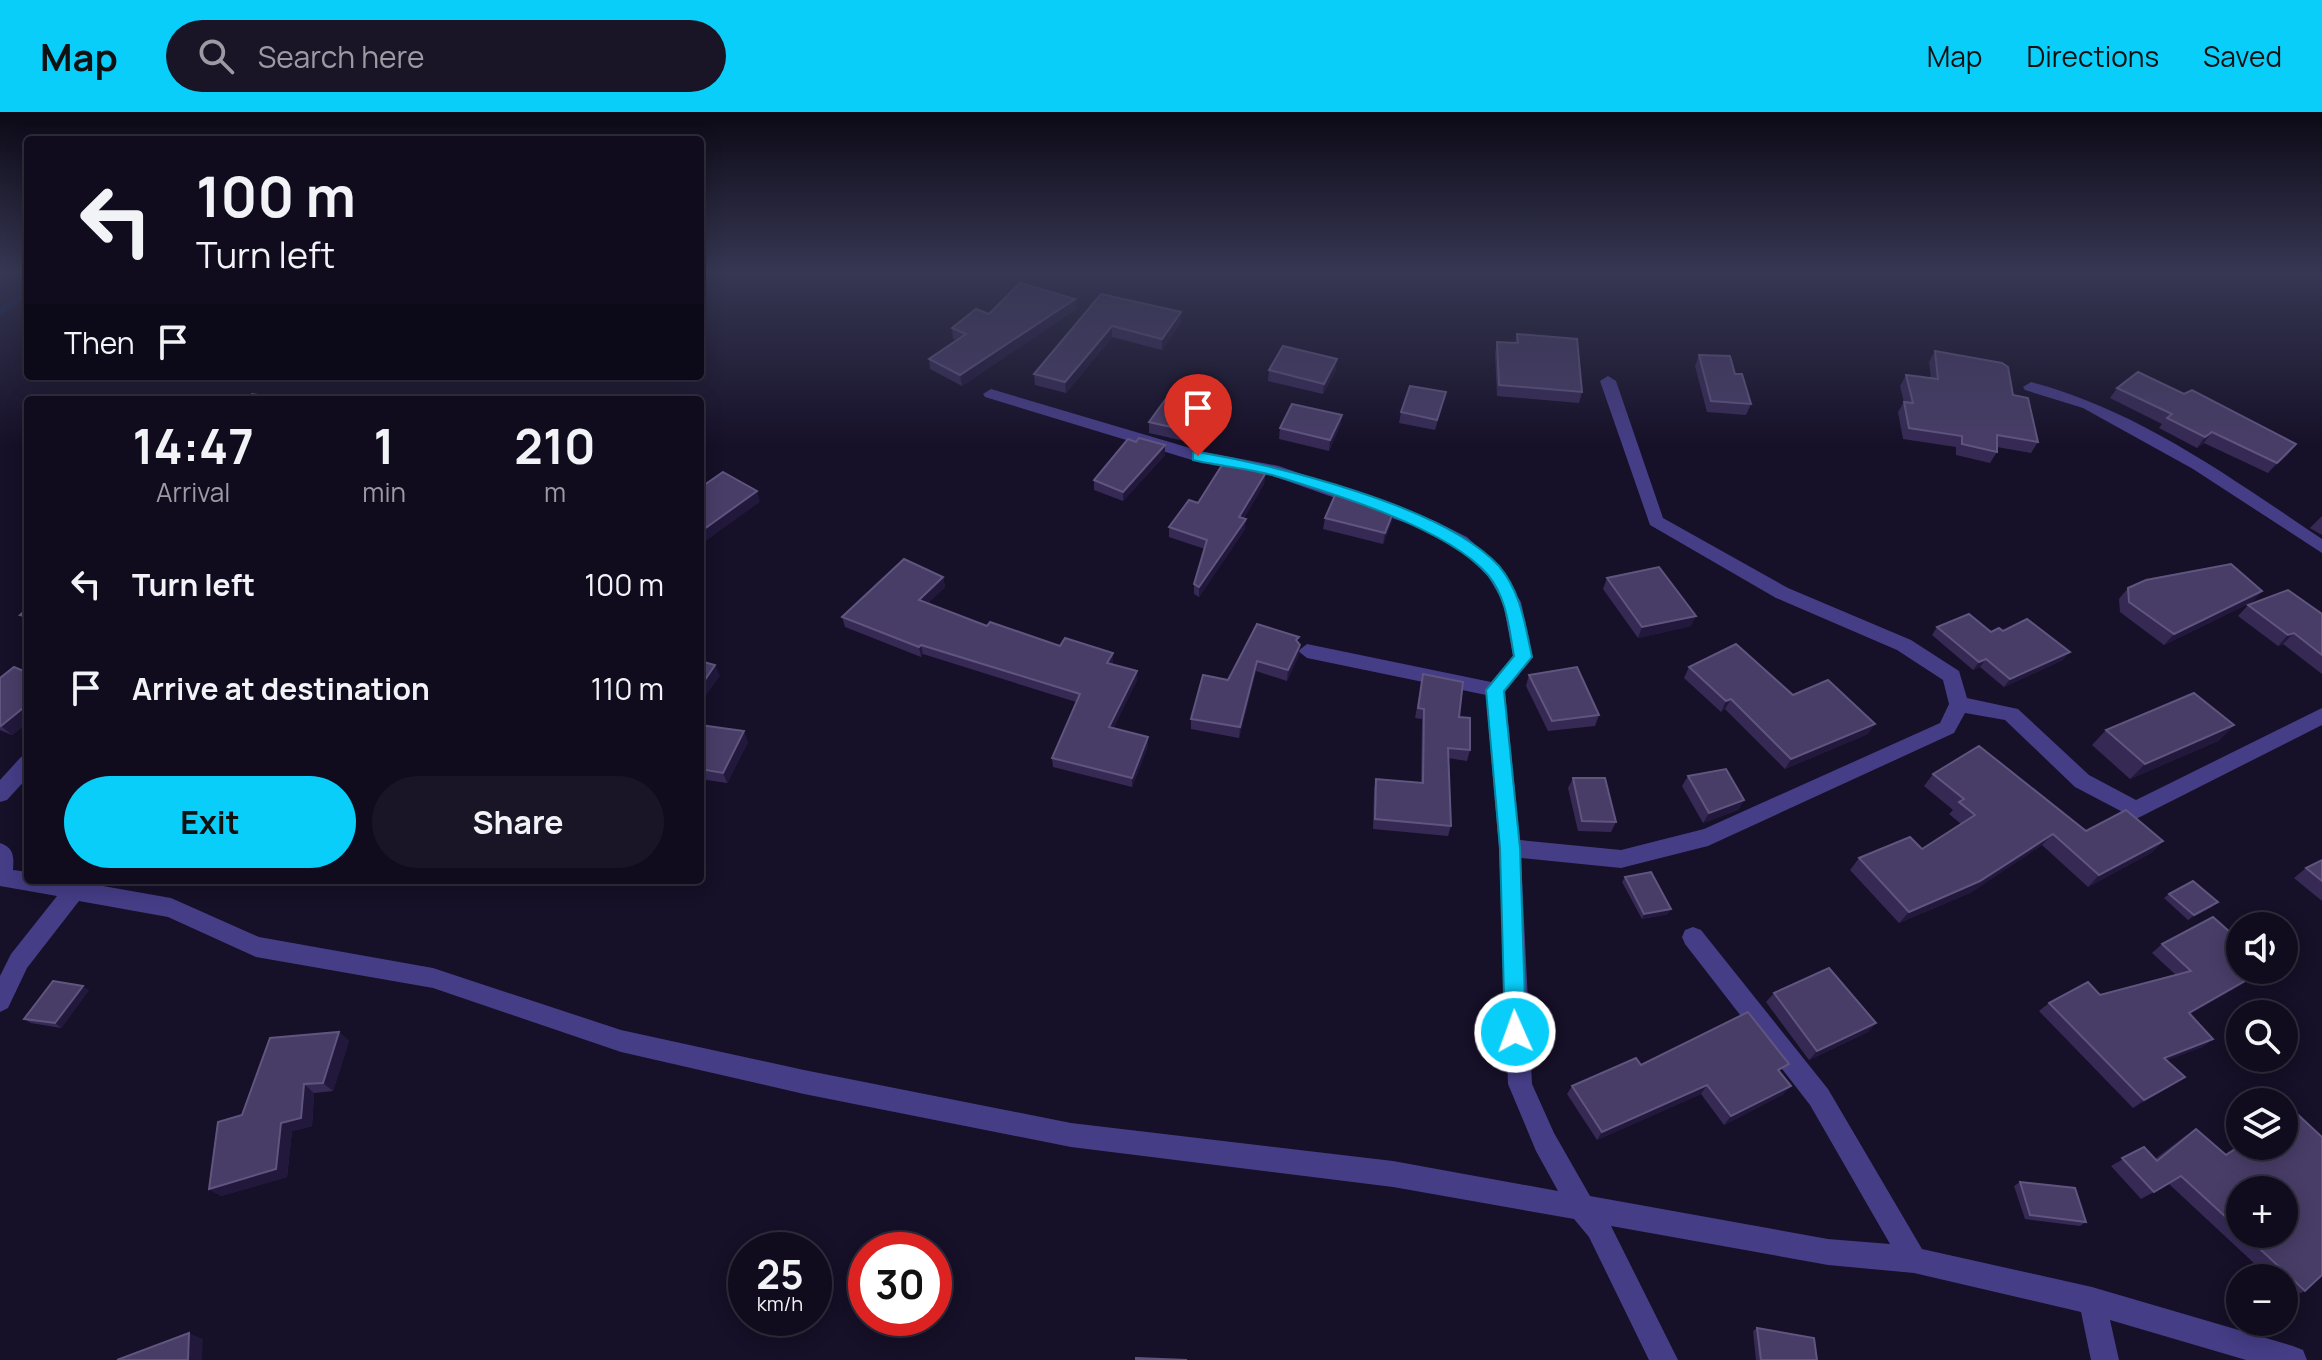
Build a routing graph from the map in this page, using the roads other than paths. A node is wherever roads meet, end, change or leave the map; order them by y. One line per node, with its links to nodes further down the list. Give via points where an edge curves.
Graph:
1 (1608, 381): 7 (street, via 1656,521 1782,593 1904,645 1952,676)
2 (2031, 387): 4 (street, via 2089,405 2199,465)
3 (991, 394): 6 (street, via 1198,456 1273,470 1355,496 1461,541 1494,572 1512,602 1523,657)
4 (2322, 547)
5 (1307, 651): 6 (street)
6 (1495, 690): 11 (street)
7 (1959, 704): 8 (street, via 2011,714 2082,781 2136,810); 11 (street, via 1947,728 1708,837 1621,859)
8 (2322, 716)
9 (24, 767): 10 (street)
10 (0, 794)
11 (1510, 848): 18 (street, via 1520,1084)
12 (1, 854): 13 (street, via 2,877)
13 (24, 882)
14 (35, 884): 15 (street)
15 (73, 892): 17 (street, via 19,961); 18 (street, via 171,908 256,947 433,978 621,1041 804,1082 1071,1135 1393,1174)
16 (1693, 937): 19 (street, via 1819,1097)
17 (0, 1001)
18 (1583, 1210): 19 (street, via 1828,1252); 21 (street, via 1598,1228)
19 (1914, 1260): 20 (street)
20 (2092, 1301): 22 (street); 23 (street)
21 (1664, 1360)
22 (2105, 1360)
23 (2293, 1360)

